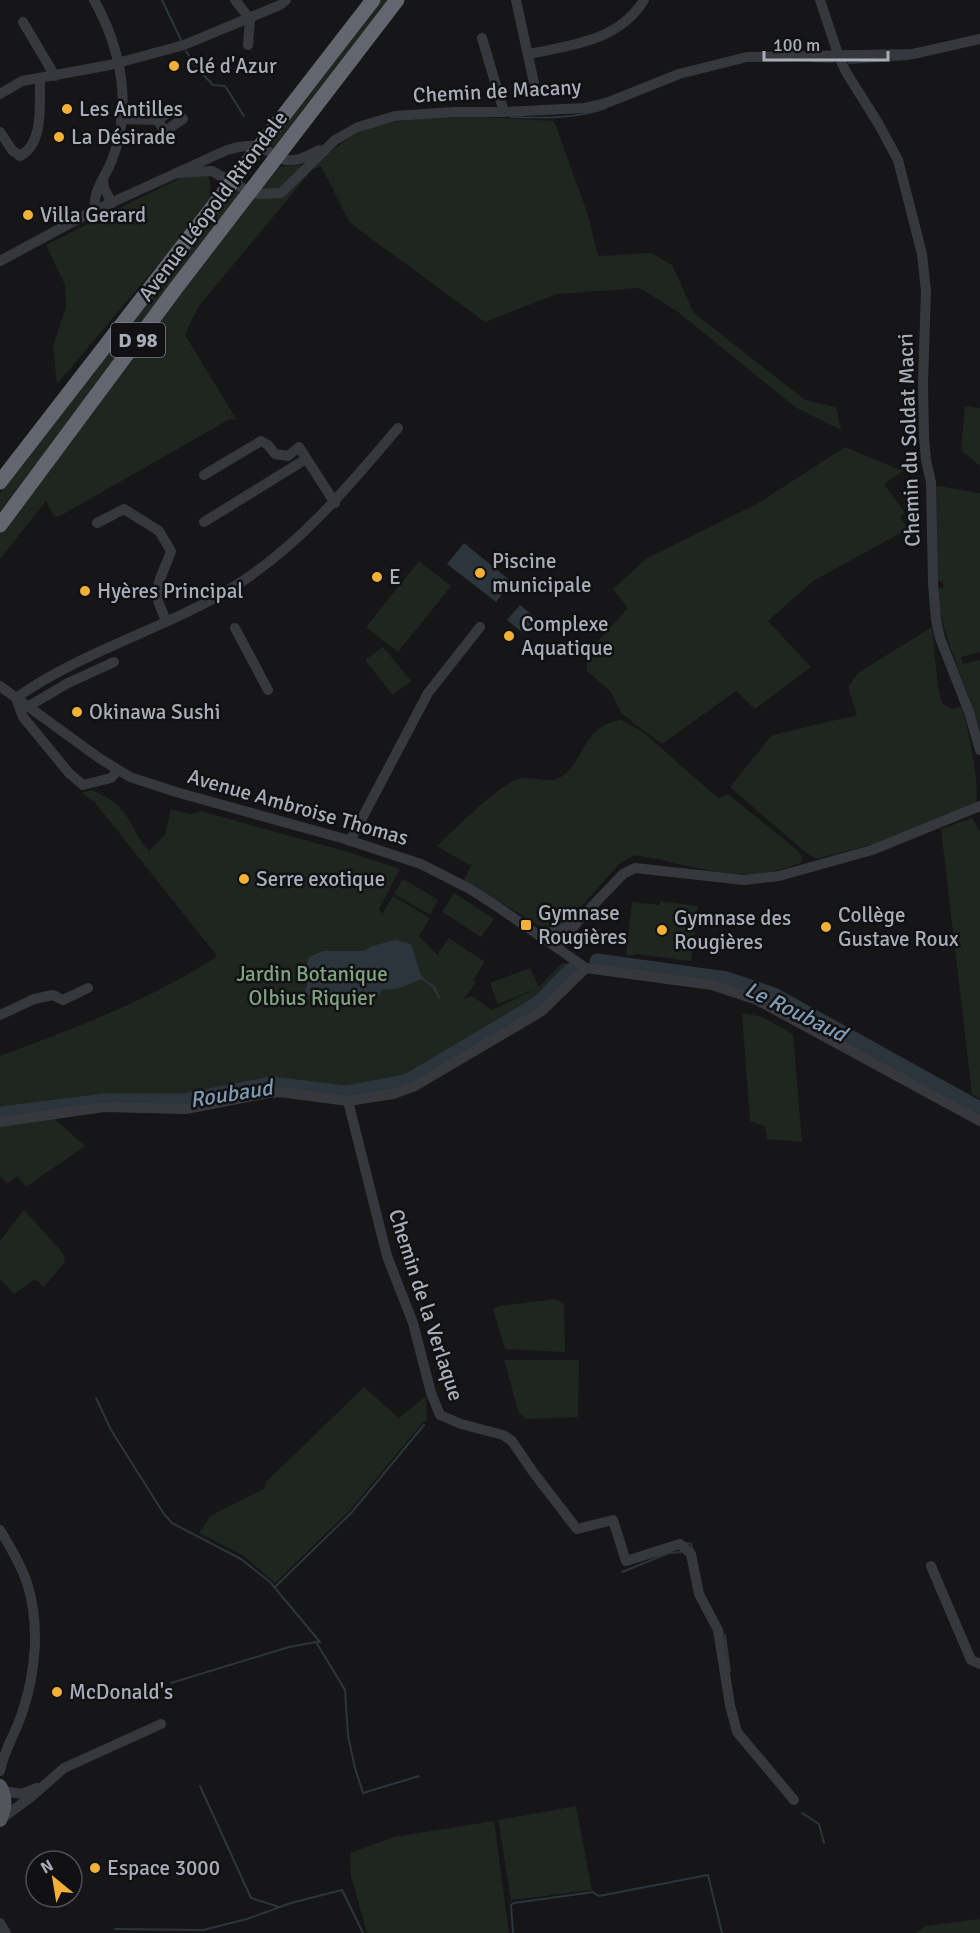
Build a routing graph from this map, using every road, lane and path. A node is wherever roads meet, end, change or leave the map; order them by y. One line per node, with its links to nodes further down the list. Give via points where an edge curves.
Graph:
1 (94, 0): 16 (street)
2 (235, 0): 9 (street)
3 (286, 0): 9 (street)
4 (373, 0): 26 (highway, Avenue Léopold Ritondale / D 98)
5 (397, 0): 27 (highway, Avenue Léopold Ritondale / D 98)
6 (516, 0): 14 (street)
7 (644, 0): 14 (street, via 623,25 610,33)
8 (820, 0): 15 (street, Chemin du Soldat Macri)
9 (250, 19): 13 (street); 16 (street, via 184,45)
10 (23, 22): 17 (street)
11 (482, 38): 21 (street)
12 (980, 39): 15 (street, Chemin de Macany, via 913,54)
13 (248, 45)
14 (529, 54): 19 (street)
15 (839, 57): 21 (street, Chemin de Macany, via 747,57 679,74 585,108); 51 (street, Chemin du Soldat Macri, via 898,160 922,254 926,291 924,438 931,482 936,620)
16 (119, 63): 17 (street); 22 (street)
17 (55, 76): 18 (street)
18 (40, 79): 20 (street, via 22,81); 24 (street, via 39,121 27,152 20,156)
19 (534, 83)
20 (0, 94)
21 (504, 112): 25 (street, Chemin de Macany, via 395,116 358,127)
22 (121, 119): 23 (street); 29 (street)
23 (157, 120)
24 (0, 132)
25 (335, 140): 27 (street, Chemin de Macany, via 298,160); 31 (street, Chemin de Macany, via 280,193)
26 (260, 147): 27 (street); 28 (street, via 227,150); 30 (highway, Avenue Léopold Ritondale / D 98)
27 (277, 156): 31 (highway, Avenue Léopold Ritondale / D 98)
28 (176, 173): 30 (street, via 212,171); 32 (street)
29 (103, 179): 32 (street); 33 (street, via 94,196)
30 (233, 182): 31 (street); 38 (highway, Avenue Léopold Ritondale / D 98)
31 (250, 192): 42 (highway, Avenue Léopold Ritondale / D 98)
32 (112, 203): 33 (street)
33 (94, 211): 34 (street)
34 (0, 261)
35 (398, 428): 39 (street)
36 (306, 459): 37 (street, via 299,447 288,456 275,454 261,441); 39 (street); 40 (street)
37 (204, 475)
38 (0, 482)
39 (335, 503): 43 (street, via 268,563 234,586)
40 (204, 522)
41 (97, 523): 43 (street, via 124,510 159,531 171,551 157,585 157,598)
42 (0, 525)
43 (166, 621): 49 (street, via 63,670)
44 (480, 627): 54 (street, via 428,693)
45 (235, 628): 48 (street)
46 (114, 662): 50 (street)
47 (0, 686): 49 (street, Avenue Ambroise Thomas)
48 (268, 690)
49 (16, 698): 50 (street, Avenue Ambroise Thomas); 52 (street, via 23,717 83,785 111,778)
50 (29, 706): 52 (street, Avenue Ambroise Thomas)
51 (980, 750)
52 (118, 770): 54 (street, Avenue Ambroise Thomas, via 144,783)
53 (980, 806): 55 (street, via 872,850 762,879 631,869)
54 (350, 841): 57 (street, Avenue Ambroise Thomas, via 404,857 445,875)
55 (579, 920): 56 (street); 58 (street)
56 (558, 931): 57 (street); 58 (street)
57 (538, 934): 58 (street, Avenue Ambroise Thomas)
58 (555, 946): 59 (street, Avenue Ambroise Thomas)
59 (586, 968): 62 (street, via 542,1011 415,1086 393,1094); 63 (street, via 712,985 757,1000)
60 (88, 988): 61 (street, via 63,1000 53,995 34,999)
61 (0, 1015)
62 (348, 1101): 64 (street, via 280,1092 186,1109 104,1107); 74 (street, Chemin de la Verlaque, via 387,1256 413,1323 440,1415 512,1441 577,1529 613,1520 626,1561 680,1544 691,1554 699,1594 718,1630 737,1732)
63 (980, 1121)
64 (0, 1122)
65 (0, 1530): 69 (street, via 27,1583 34,1612 31,1681)
66 (931, 1566): 67 (street, via 971,1660)
67 (980, 1664)
68 (161, 1724): 72 (street, via 75,1761)
69 (12, 1737): 70 (street); 71 (street)
70 (0, 1749)
71 (0, 1771)
72 (42, 1786): 73 (street, via 22,1794); 75 (street)
73 (1, 1788): 75 (main road, via 5,1800)
74 (794, 1800)
75 (1, 1820)

